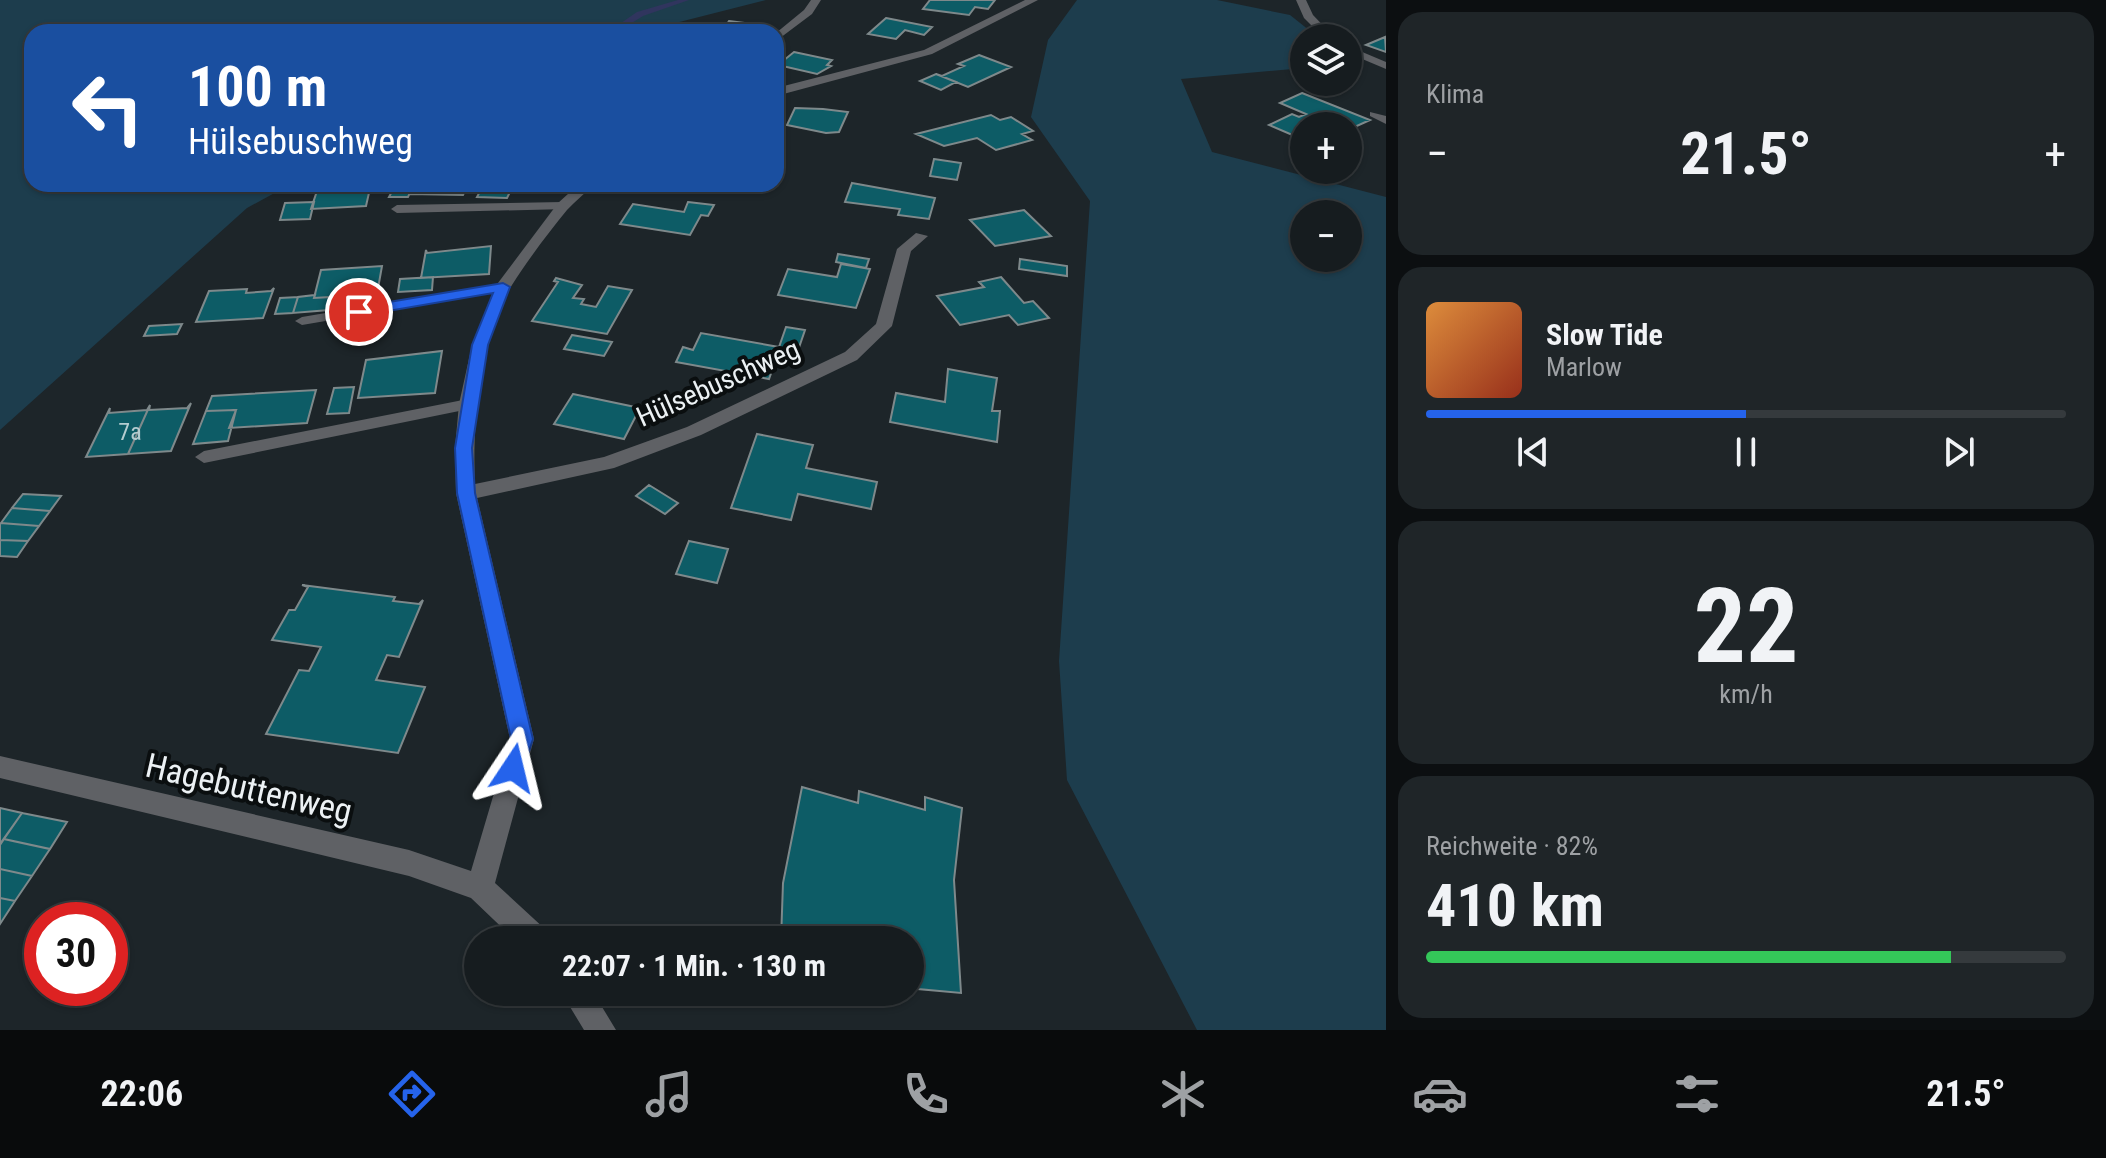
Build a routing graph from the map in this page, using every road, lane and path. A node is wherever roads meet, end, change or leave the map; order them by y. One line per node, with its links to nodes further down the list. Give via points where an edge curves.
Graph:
1 (816, 0): 5 (street)
2 (1033, 0): 8 (street, via 928,52)
3 (1301, 0): 4 (street)
4 (1316, 24)
5 (784, 32)
6 (1362, 55): 7 (street)
7 (1386, 66)
8 (784, 90)
9 (1374, 114): 10 (lane)
10 (1386, 121)
11 (578, 192): 12 (street)
12 (563, 206): 13 (lane); 15 (street)
13 (397, 209)
14 (921, 236): 19 (street, Hülsebuschweg, via 904,249 884,326 851,356 694,431 607,463)
15 (503, 287): 16 (lane); 17 (street, via 480,345)
16 (302, 321)
17 (468, 404): 18 (lane); 19 (street)
18 (204, 457)
19 (466, 493): 21 (street, via 522,739)
20 (0, 767): 21 (street, Hagebuttenweg, via 409,863)
21 (480, 888): 22 (street)
22 (521, 926)
23 (585, 1006): 24 (street)
24 (601, 1030)

